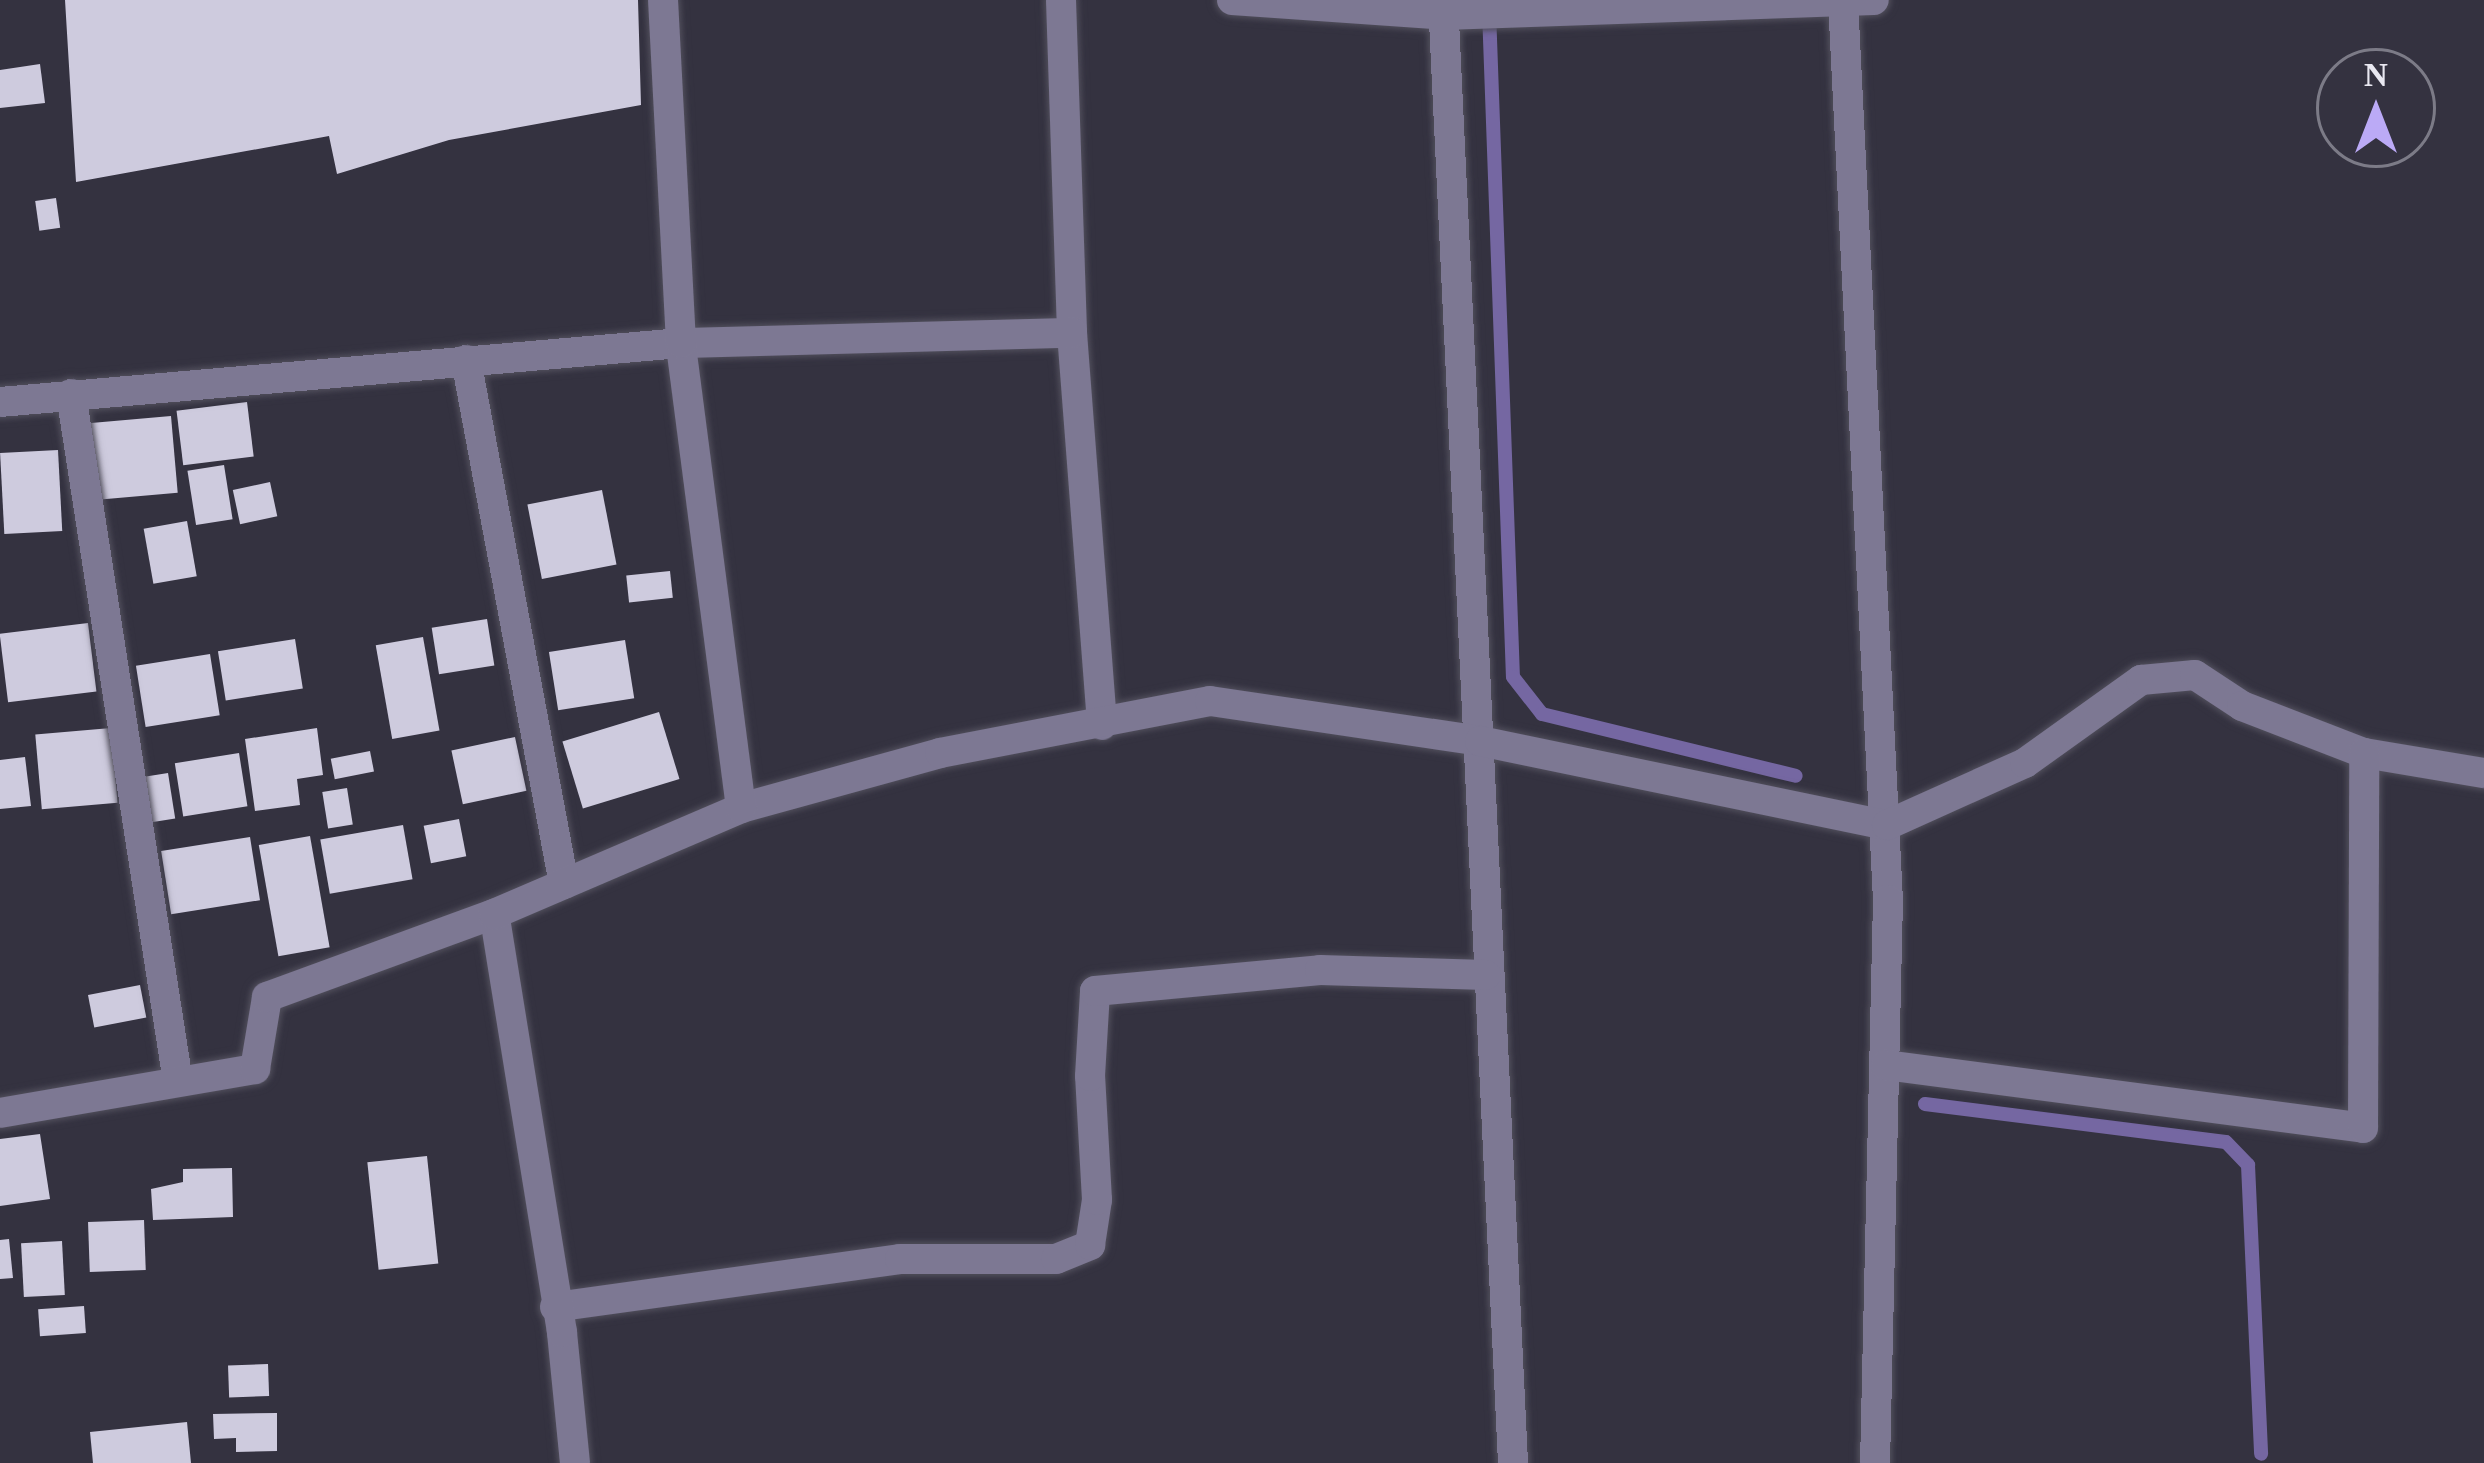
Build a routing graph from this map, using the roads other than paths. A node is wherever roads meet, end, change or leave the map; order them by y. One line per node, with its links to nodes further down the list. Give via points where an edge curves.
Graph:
1 (663, 0): 8 (street)
2 (1061, 0): 7 (street)
3 (1232, 0): 6 (street)
4 (1874, 0): 5 (street)
5 (1843, 1): 6 (street, via 1492,14); 17 (street)
6 (1443, 8): 13 (street)
7 (1072, 333): 8 (street); 12 (street)
8 (681, 343): 9 (street); 16 (street)
9 (466, 360): 10 (street); 18 (street)
10 (71, 394): 11 (street); 22 (street)
11 (0, 402)
12 (1102, 724): 13 (street, via 1210,701); 16 (street, via 940,753)
13 (1480, 741): 17 (street); 20 (street)
14 (2364, 753): 15 (street); 17 (street, via 2242,706 2195,674 2141,680 2025,763); 21 (street, via 2362,1128)
15 (2484, 773)
16 (741, 808): 18 (street)
17 (1886, 825): 21 (street)
18 (564, 884): 19 (street)
19 (494, 914): 22 (street, via 267,998 255,1070); 24 (street)
20 (1486, 975): 24 (street, via 1321,970 1095,992 1094,1222 1090,1245 1056,1259 899,1259); 26 (street)
21 (1886, 1065): 27 (street)
22 (178, 1082): 23 (street)
23 (0, 1113)
24 (555, 1307): 25 (street)
25 (575, 1463)
26 (1513, 1463)
27 (1875, 1463)

